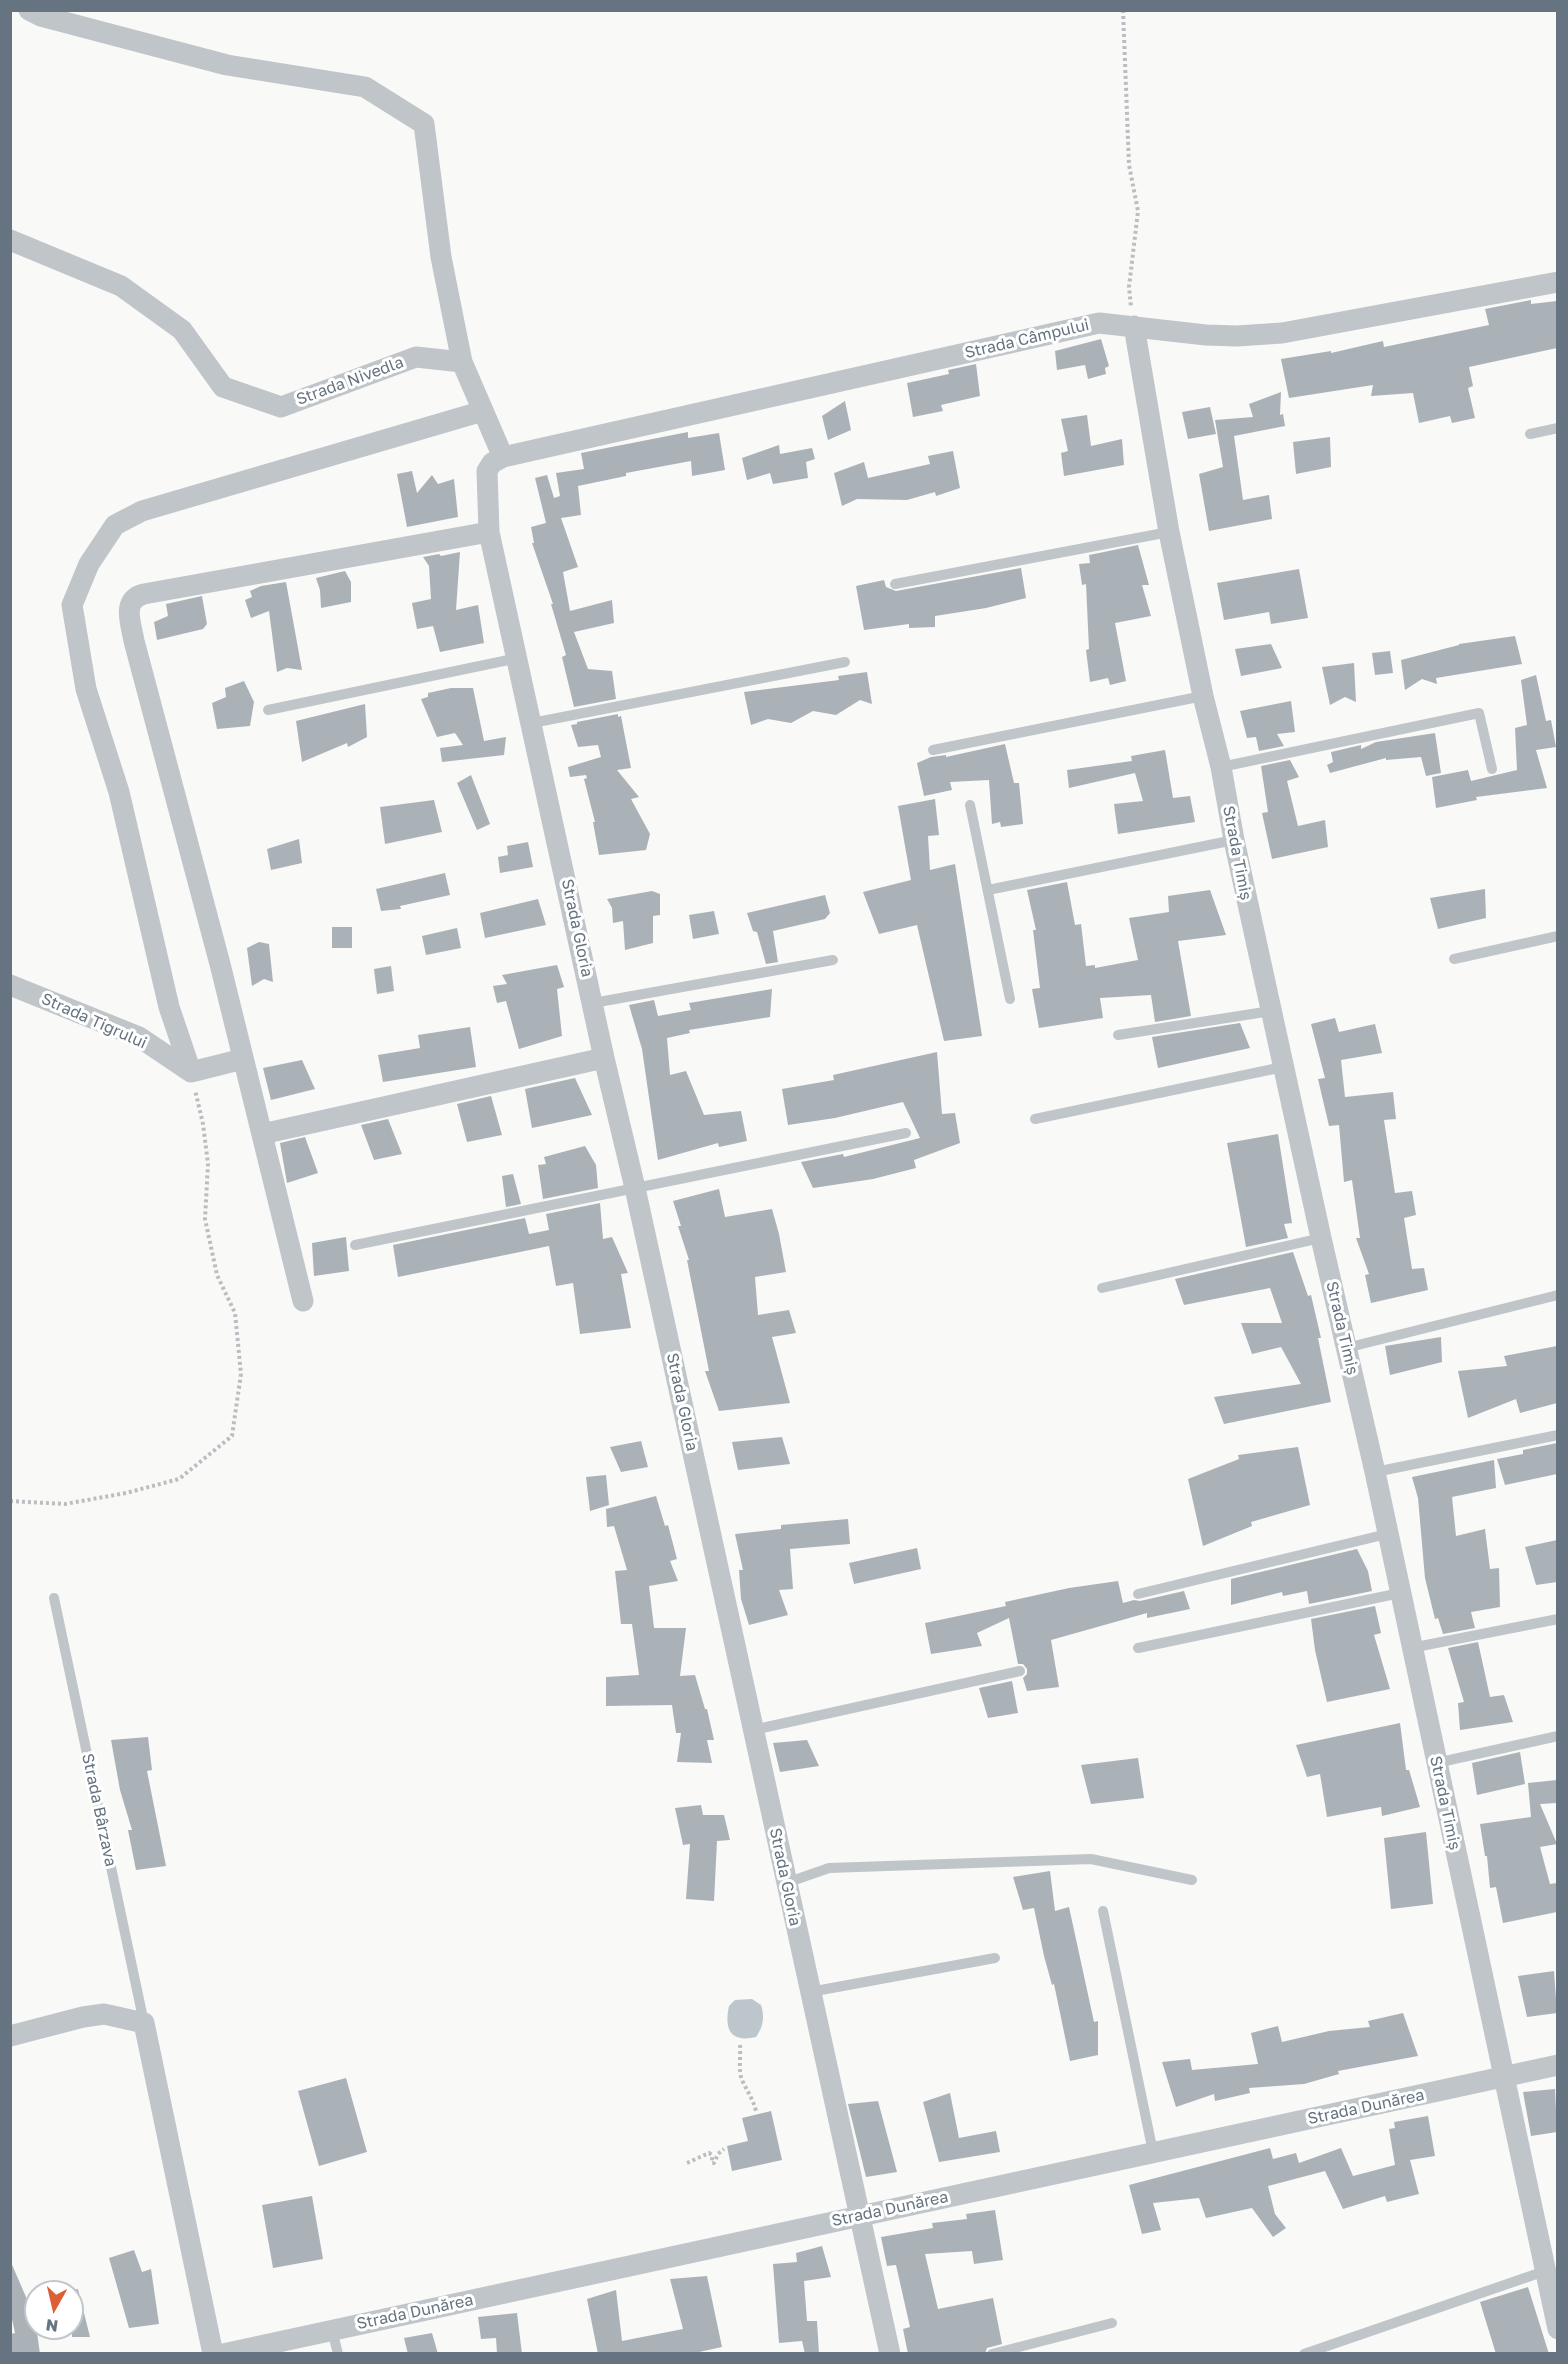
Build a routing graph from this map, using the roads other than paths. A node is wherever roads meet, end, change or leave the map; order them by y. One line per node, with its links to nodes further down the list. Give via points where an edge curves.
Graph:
1 (29, 10): 5 (street, via 227,65 365,87 424,124 441,257)
2 (10, 240): 5 (street, Strada Nivedla, via 121,286 182,330 223,387 281,407 416,357)
3 (1557, 282): 4 (street, Strada Câmpului, via 1282,333 1206,335)
4 (1134, 326): 9 (street, Strada Câmpului, via 1099,323); 11 (street, Strada Timiș)
5 (462, 362): 6 (street)
6 (483, 411): 9 (street); 35 (street, via 142,511 115,525 89,564 72,605 86,689 119,792 169,1007)
7 (1557, 428): 8 (lane)
8 (1530, 434)
9 (503, 457): 10 (street, Strada Gloria, via 487,471)
10 (489, 532): 13 (street, Strada Gloria); 33 (street, via 144,594 131,601 134,641)
11 (1169, 532): 12 (lane); 15 (street, Strada Timiș)
12 (895, 584)
13 (518, 658): 16 (lane); 17 (street, Strada Gloria)
14 (845, 662): 17 (lane)
15 (1203, 696): 18 (lane); 19 (street, Strada Timiș)
16 (268, 710)
17 (532, 723): 29 (street, Strada Gloria)
18 (933, 750)
19 (1221, 767): 20 (lane, via 1479,713); 22 (street, Strada Timiș)
20 (1492, 769)
21 (969, 805): 23 (lane)
22 (1234, 840): 23 (lane); 30 (street, Strada Timiș)
23 (988, 890): 28 (lane)
24 (1557, 936): 25 (lane)
25 (1454, 958)
26 (833, 960): 29 (lane)
27 (10, 985): 35 (street, Strada Tigrului, via 139,1037)
28 (1010, 999)
29 (593, 1003): 32 (street, Strada Gloria)
30 (1271, 1011): 31 (lane); 34 (street, Strada Timiș)
31 (1118, 1035)
32 (604, 1058): 38 (street); 39 (street, Strada Gloria)
33 (243, 1059): 35 (street); 38 (street)
34 (1283, 1067): 36 (lane); 40 (street, Strada Timiș)
35 (191, 1072)
36 (1035, 1119)
37 (906, 1133): 39 (lane)
38 (262, 1134): 44 (street)
39 (635, 1188): 41 (lane); 56 (street, Strada Gloria)
40 (1321, 1238): 42 (lane); 45 (street, Strada Timiș)
41 (354, 1245)
42 (1102, 1288)
43 (1557, 1295): 45 (lane)
44 (303, 1301)
45 (1346, 1348): 47 (street, Strada Timiș)
46 (1557, 1435): 47 (lane)
47 (1375, 1472): 48 (street, Strada Timiș)
48 (1387, 1534): 49 (street, Strada Timiș); 50 (lane)
49 (1400, 1593): 53 (lane); 54 (street, Strada Timiș)
50 (1138, 1594)
51 (54, 1598): 64 (lane, Strada Bârzava)
52 (1557, 1619): 54 (lane)
53 (1138, 1648)
54 (1411, 1648): 58 (street, Strada Timiș)
55 (1020, 1671): 56 (lane)
56 (753, 1730): 60 (street, Strada Gloria)
57 (1557, 1736): 58 (lane)
58 (1436, 1763): 67 (street, Strada Timiș)
59 (1192, 1880): 60 (lane, via 1091,1859 829,1868)
60 (786, 1883): 63 (street, Strada Gloria)
61 (1103, 1911): 68 (lane)
62 (995, 1958): 63 (lane)
63 (810, 1992): 69 (street, Strada Gloria)
64 (144, 2023): 65 (street, via 105,2014); 74 (street, Strada Bârzava)
65 (10, 2036)
66 (1557, 2065): 67 (street, Strada Dunărea)
67 (1503, 2078): 68 (street, Strada Dunărea); 70 (street, Strada Timiș)
68 (1153, 2152): 69 (street, Strada Dunărea)
69 (859, 2216): 73 (street, Strada Dunărea); 77 (street, Strada Gloria)
70 (1545, 2271): 72 (street, Strada Timiș); 79 (lane)
71 (1112, 2323): 78 (lane)
72 (1557, 2329)
73 (332, 2330): 75 (street, Strada Dunărea); 76 (lane)
74 (213, 2354)
75 (223, 2354)
76 (338, 2354)
77 (890, 2354)
78 (992, 2354)
79 (1304, 2354)

